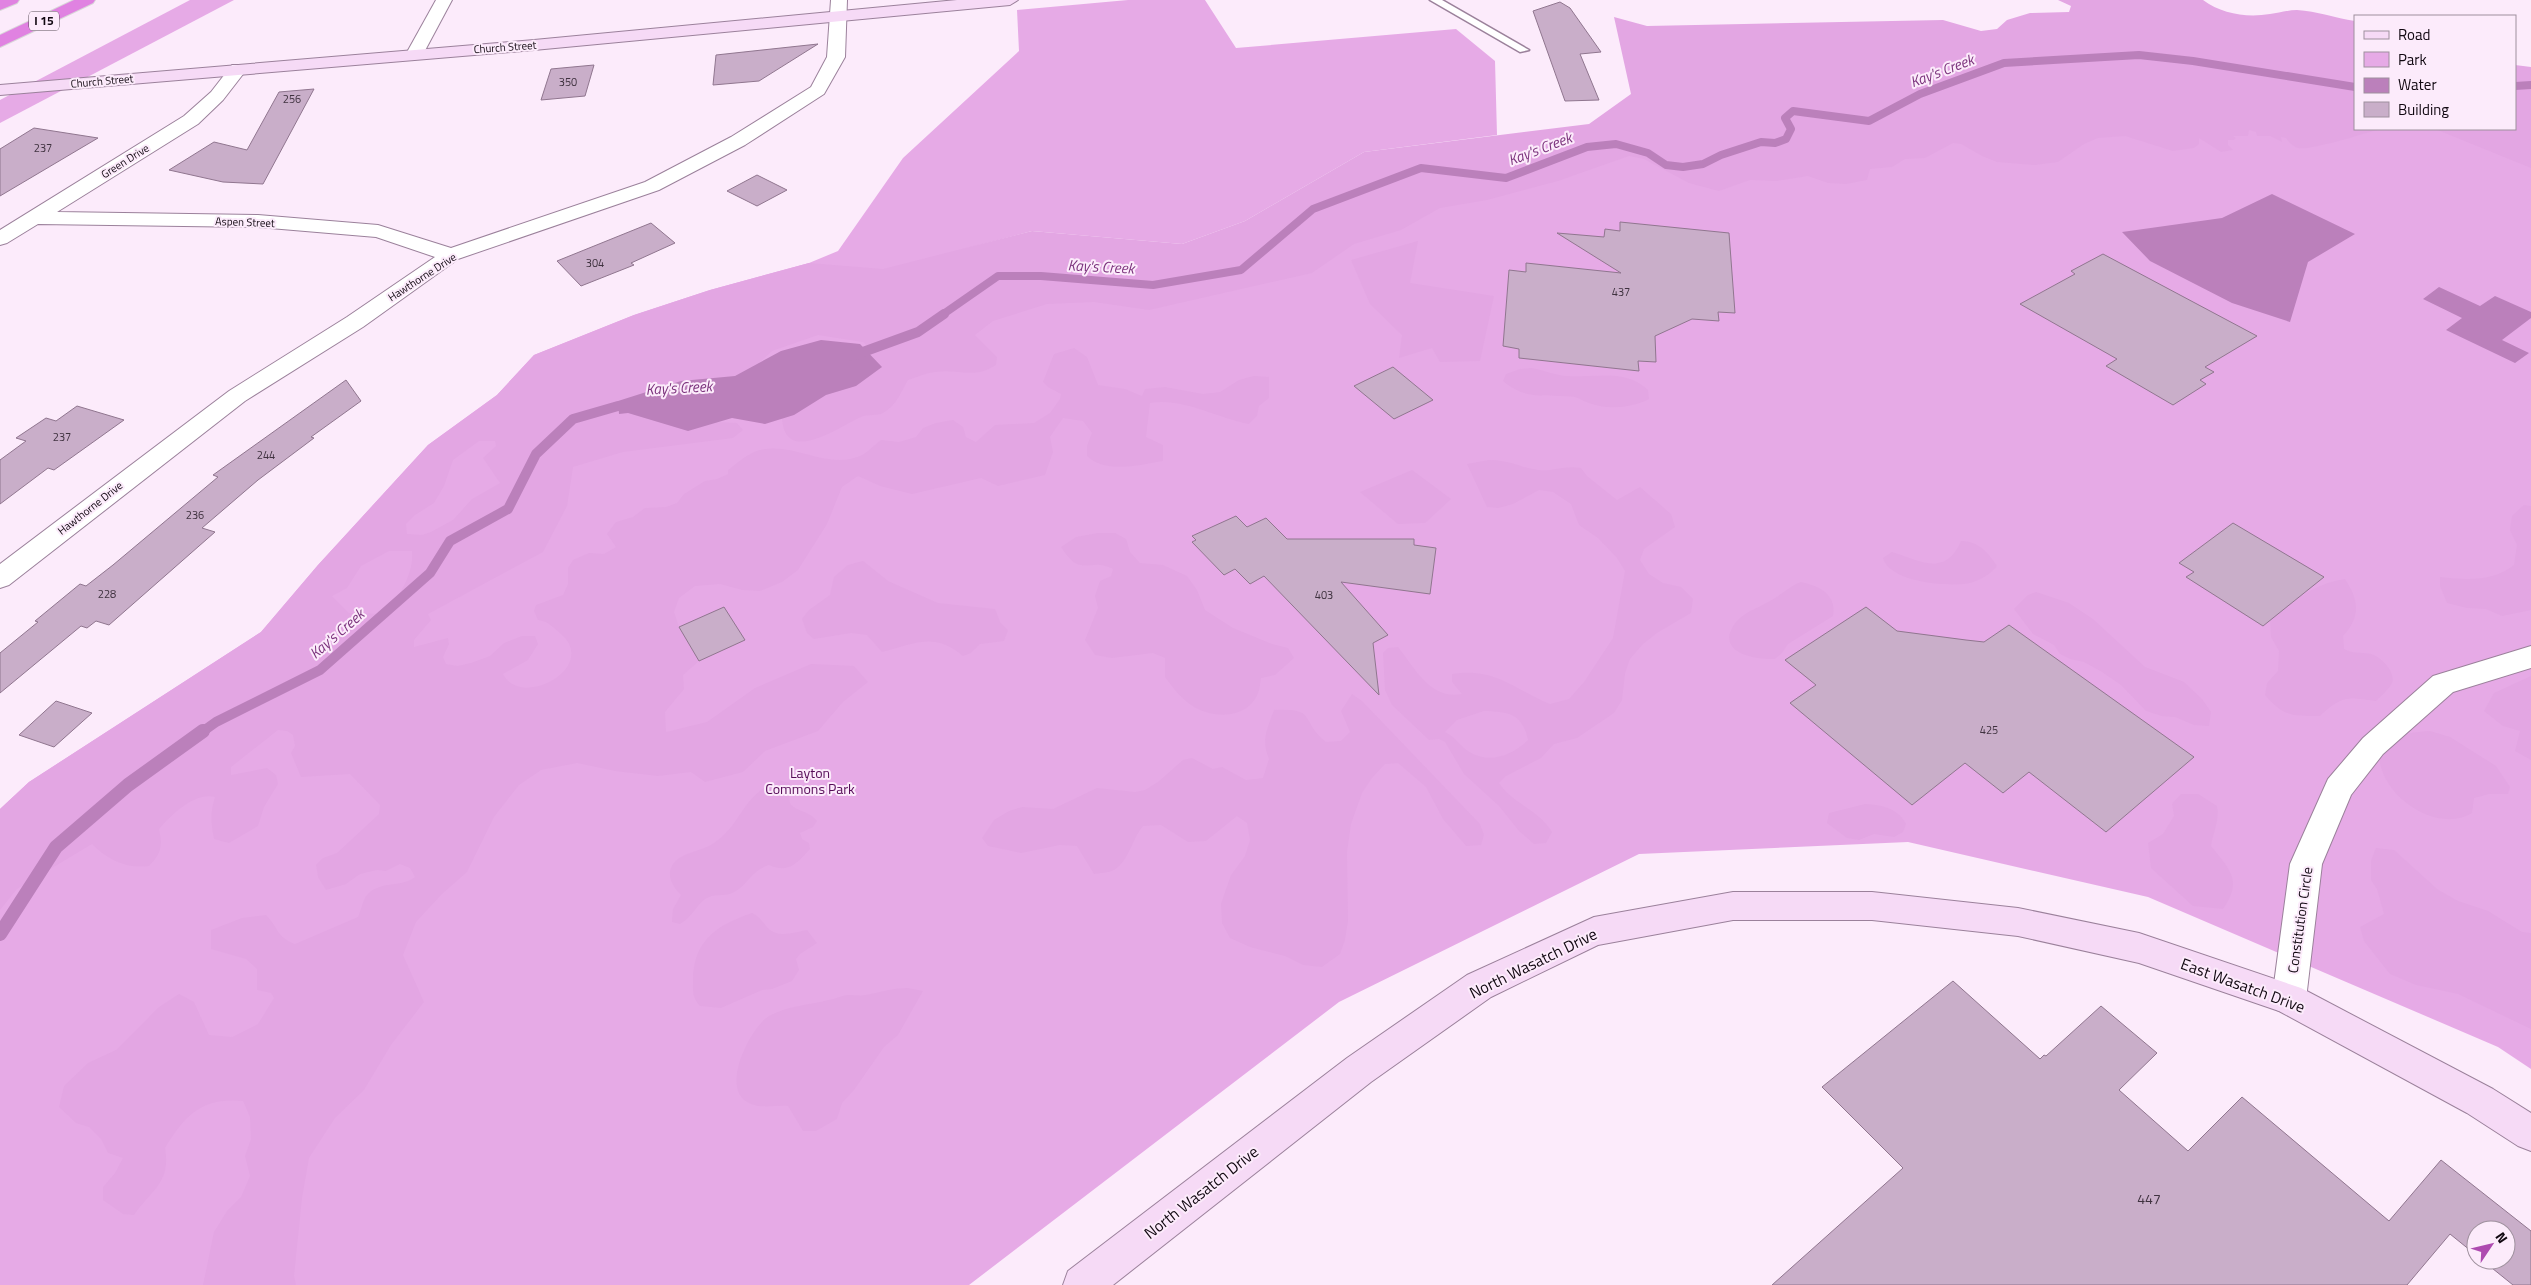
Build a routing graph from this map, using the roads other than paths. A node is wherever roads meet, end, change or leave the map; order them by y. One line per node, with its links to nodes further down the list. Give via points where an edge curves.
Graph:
1 (11, 0): 6 (highway)
2 (88, 0): 8 (highway, I 15)
3 (444, 0): 10 (street)
4 (1010, 0): 7 (street, Church Street)
5 (1435, 0): 9 (lane)
6 (0, 5)
7 (839, 8): 10 (street, Church Street); 15 (street, Hawthorne Drive, via 836,57 818,90 738,141 652,186)
8 (0, 42)
9 (1524, 50)
10 (415, 54): 11 (street, Church Street)
11 (238, 69): 12 (street, Church Street); 13 (street, Green Drive, via 217,96 190,120)
12 (0, 90)
13 (35, 218): 14 (street, Green Drive); 15 (street, Aspen Street, via 258,221 378,231)
14 (0, 239)
15 (451, 255): 16 (street, Hawthorne Drive, via 355,322 236,396)
16 (0, 578)
17 (2531, 657): 19 (street, Constitution Circle, via 2443,684 2373,746 2339,788 2306,864)
18 (2018, 922): 19 (street, East Wasatch Drive, via 2140,948); 21 (street, North Wasatch Drive, via 1872,906 1732,906 1594,931 1479,986 1359,1070)
19 (2289, 999): 20 (street, East Wasatch Drive, via 2480,1101)
20 (2531, 1133)
21 (1082, 1285)

